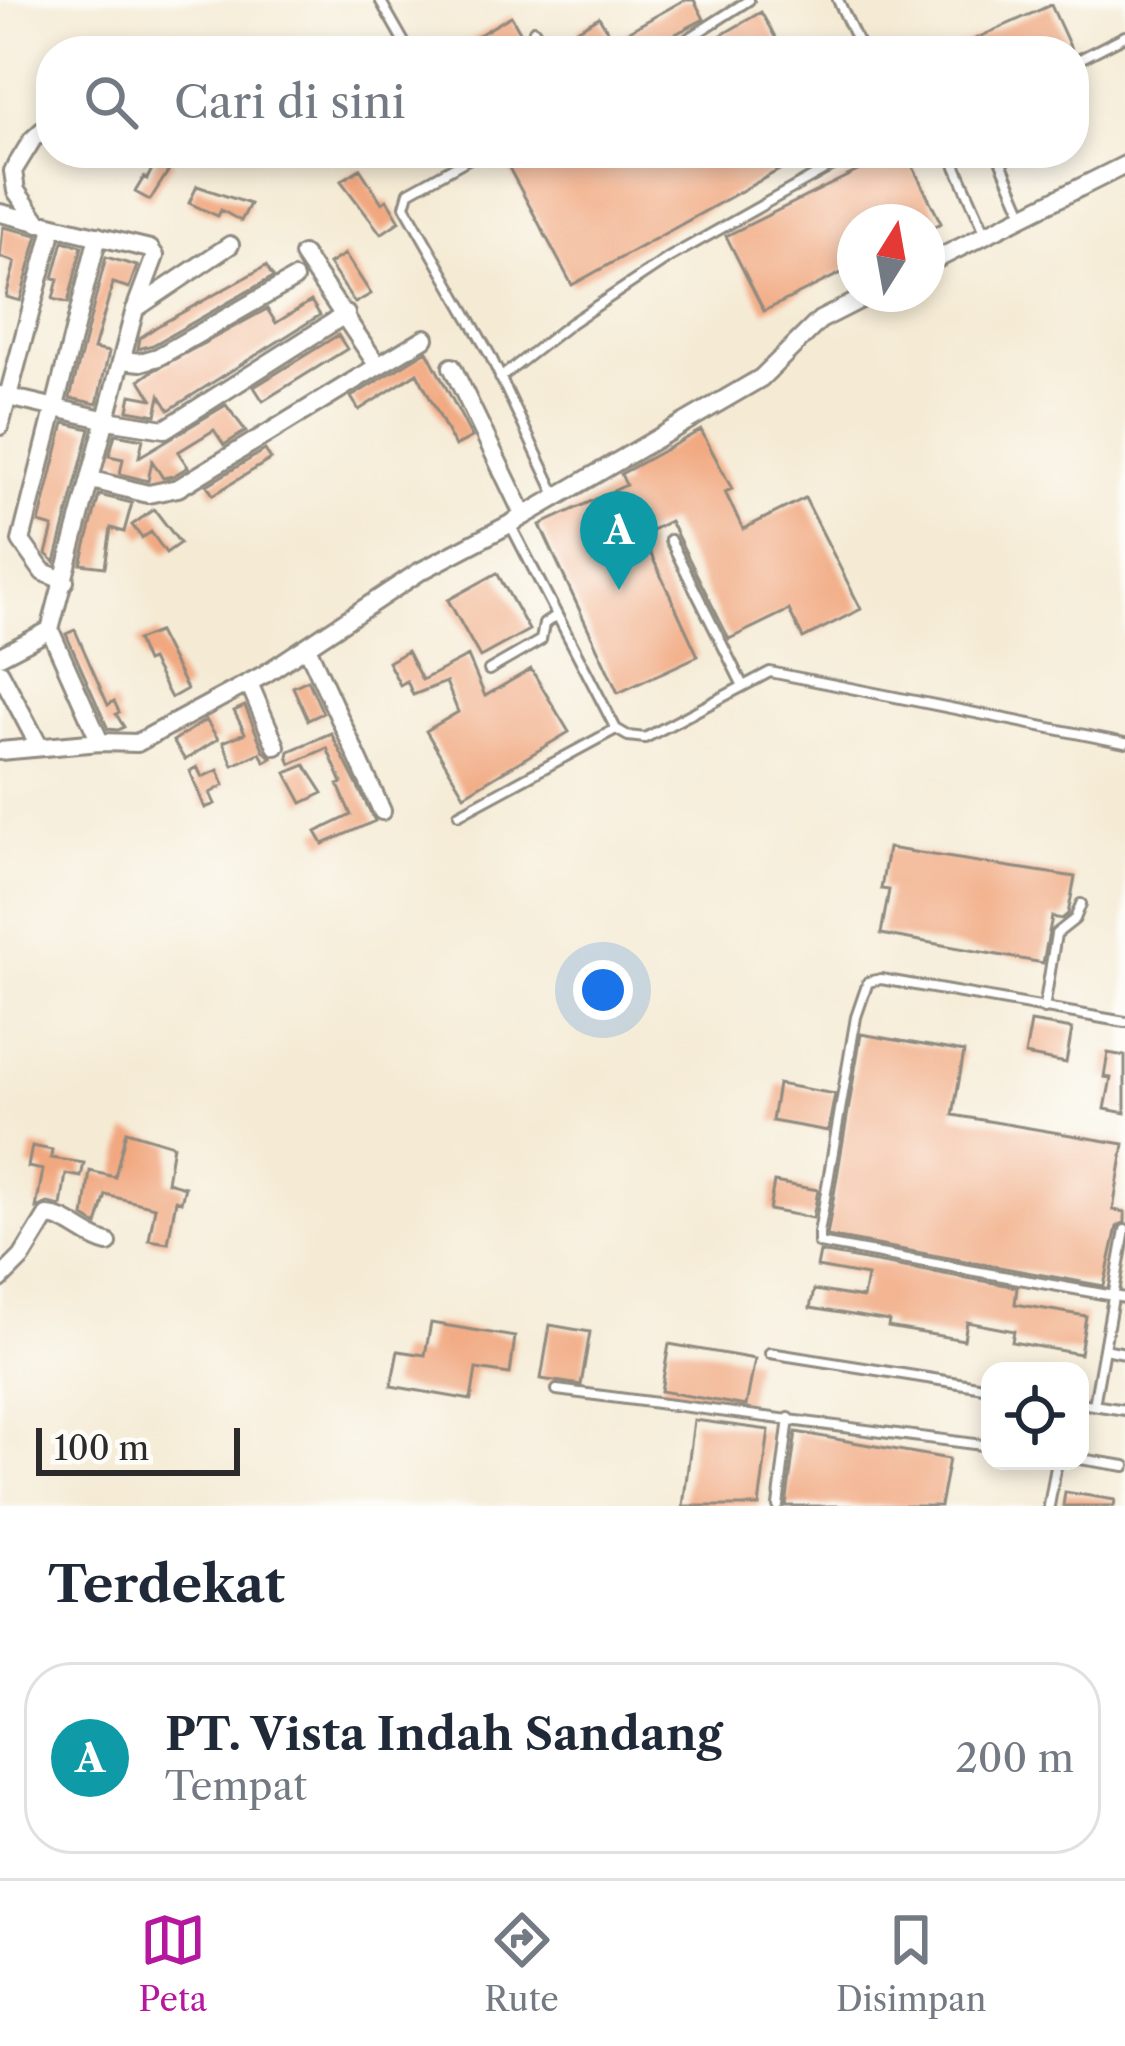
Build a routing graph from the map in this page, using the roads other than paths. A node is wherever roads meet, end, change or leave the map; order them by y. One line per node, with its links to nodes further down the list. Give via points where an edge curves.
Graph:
1 (380, 0): 6 (lane)
2 (749, 0): 4 (lane)
3 (838, 0): 9 (lane)
4 (738, 3): 8 (lane)
5 (534, 30): 7 (lane)
6 (400, 36)
7 (537, 36)
8 (691, 36)
9 (855, 36)
10 (1125, 36): 11 (lane)
11 (1089, 54)
12 (36, 136): 20 (street, via 13,171 16,191)
13 (1125, 165): 19 (street)
14 (445, 168): 36 (lane, via 409,192 405,206)
15 (828, 168): 36 (lane, via 670,257)
16 (957, 168): 21 (lane)
17 (1004, 168): 19 (lane)
18 (0, 214): 20 (street)
19 (1024, 215): 21 (street)
20 (46, 226): 22 (street); 37 (street)
21 (986, 233): 25 (street)
22 (98, 236): 26 (street); 38 (street)
23 (230, 245): 27 (street)
24 (303, 255): 31 (street)
25 (945, 255)
26 (155, 256): 27 (street); 29 (street)
27 (181, 278): 29 (street)
28 (294, 279): 33 (street, via 158,357)
29 (135, 310): 33 (street)
30 (837, 311): 42 (street, via 761,378)
31 (346, 314): 34 (street); 39 (street, via 172,427)
32 (425, 338): 34 (street)
33 (122, 360): 39 (street)
34 (378, 366): 41 (street, via 178,488 148,494)
35 (452, 367): 43 (street)
36 (500, 378): 42 (lane)
37 (4, 396): 38 (street); 40 (street)
38 (54, 409): 39 (street); 45 (street, via 21,541 43,572)
39 (107, 420): 41 (street)
40 (0, 426)
41 (92, 479): 45 (street)
42 (557, 497): 43 (street)
43 (517, 520): 46 (lane); 48 (street, via 419,572)
44 (670, 540): 53 (lane)
45 (65, 581): 47 (street)
46 (557, 614): 50 (lane, via 541,640); 54 (lane)
47 (50, 630): 49 (street); 55 (street)
48 (307, 647): 52 (street); 60 (street)
49 (0, 656)
50 (489, 670)
51 (0, 672): 57 (street)
52 (249, 683): 55 (street, via 137,743); 58 (street)
53 (743, 686): 54 (lane, via 645,738); 56 (lane, via 770,672)
54 (616, 729): 61 (lane)
55 (100, 742): 57 (street)
56 (1125, 742)
57 (39, 746): 59 (street)
58 (276, 746)
59 (0, 752)
60 (382, 811)
61 (459, 814)
62 (1081, 904): 63 (lane, via 1056,934)
63 (1044, 1009): 64 (lane); 68 (lane, via 868,982 819,1243)
64 (1125, 1022)
65 (1125, 1230): 68 (lane)
66 (108, 1243): 67 (street, via 47,1216)
67 (0, 1279)
68 (1113, 1297): 69 (lane); 70 (lane)
69 (1125, 1298)
70 (1104, 1349): 72 (lane); 76 (lane)
71 (770, 1353): 73 (lane)
72 (1125, 1353)
73 (981, 1387)
74 (557, 1390): 78 (lane)
75 (1089, 1404): 76 (lane)
76 (1094, 1405): 77 (lane)
77 (1125, 1410)
78 (789, 1418): 79 (lane); 83 (lane)
79 (981, 1445)
80 (1089, 1460): 81 (lane)
81 (1125, 1466)
82 (1055, 1470): 84 (lane)
83 (778, 1506)
84 (1049, 1506)

